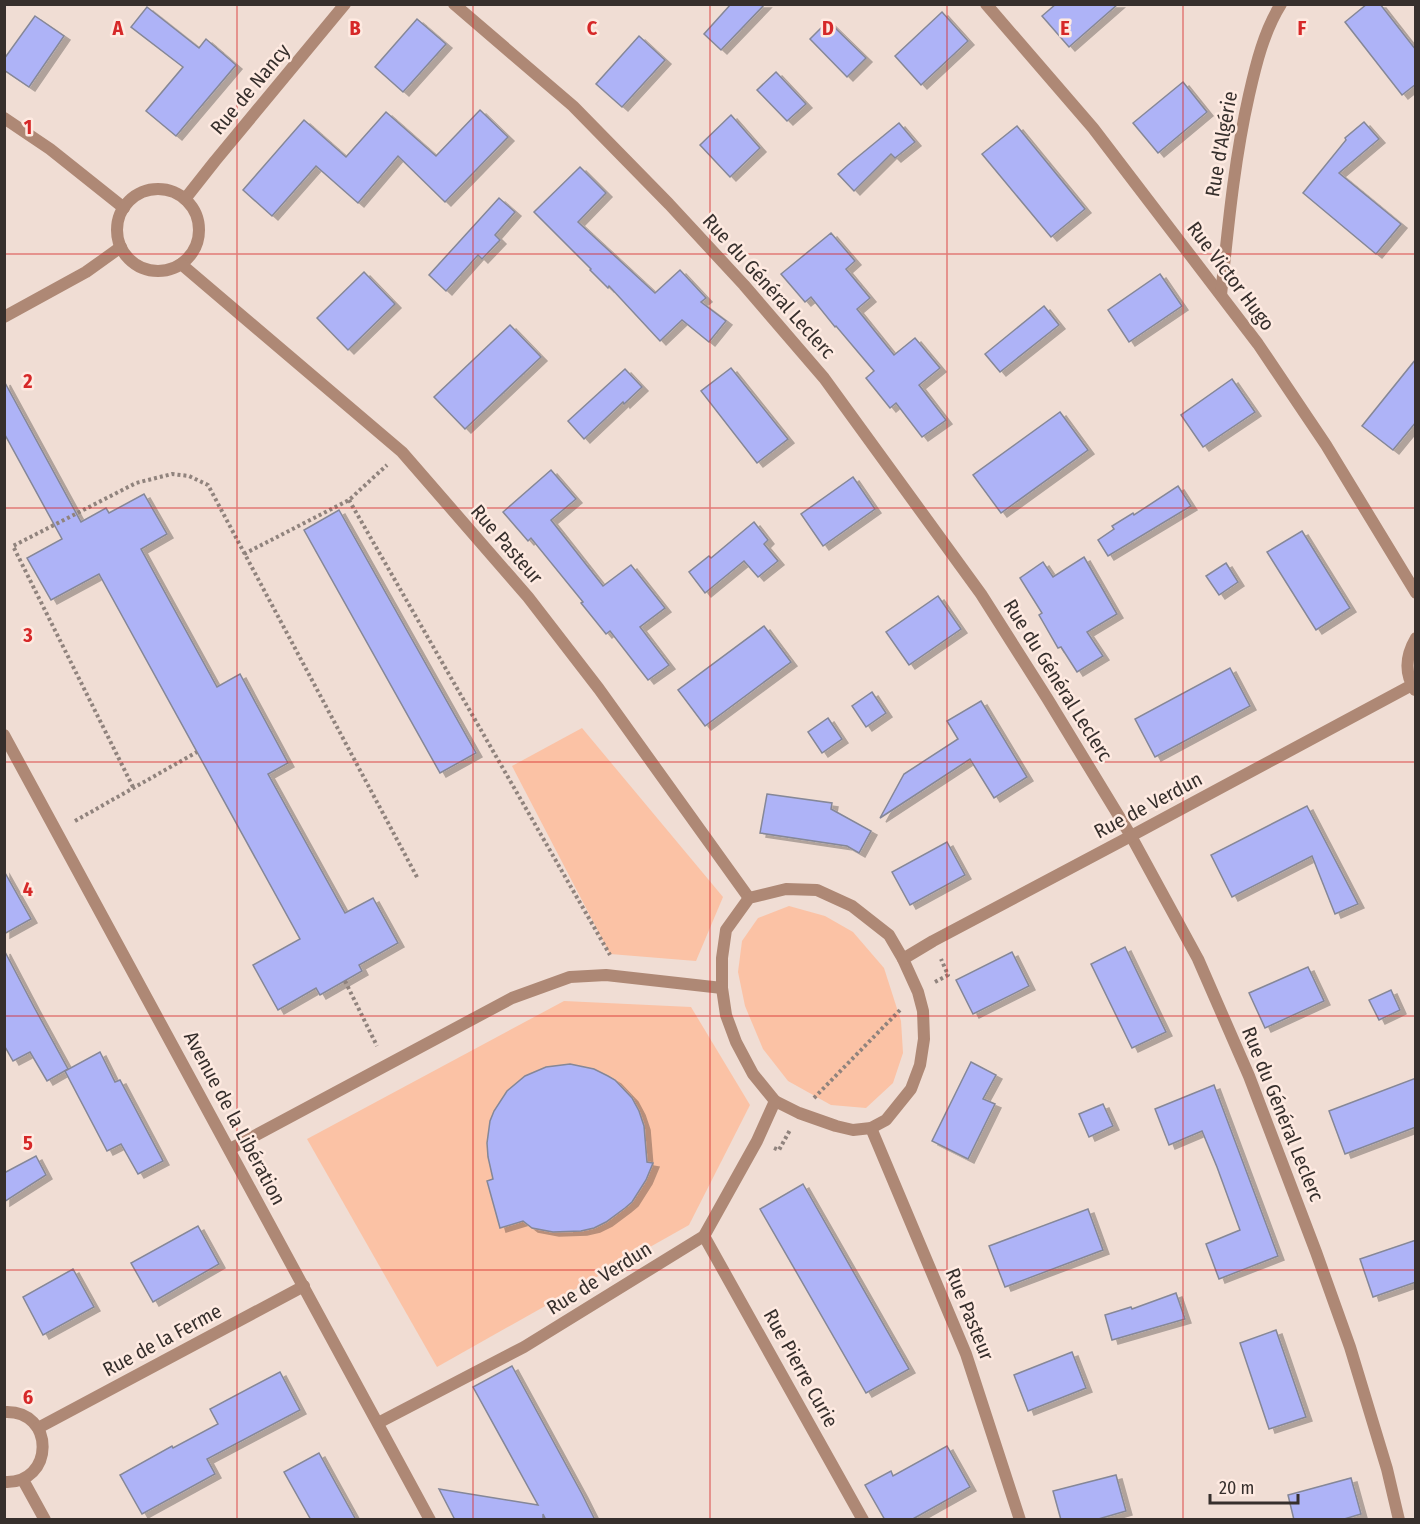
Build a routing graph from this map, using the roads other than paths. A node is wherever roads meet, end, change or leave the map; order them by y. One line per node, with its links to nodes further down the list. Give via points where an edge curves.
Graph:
1 (345, 4): 6 (street, Rue de Nancy)
2 (454, 4): 16 (street, Rue du Général Leclerc, via 573,106 744,285 824,378 981,594)
3 (986, 4): 10 (street, Rue Victor Hugo, via 1093,128)
4 (1281, 4): 10 (street, Rue d'Algérie, via 1256,63 1241,132)
5 (4, 118): 7 (street, via 50,149)
6 (185, 199): 7 (street, via 159,189 145,191); 9 (street, via 193,208 199,232 197,245)
7 (123, 208): 8 (street, via 117,234)
8 (121, 248): 9 (street, via 136,265 147,270 171,269); 11 (street)
9 (182, 264): 17 (street, Rue Pasteur, via 402,452 528,597 599,688)
10 (1221, 295): 12 (street, Rue Victor Hugo, via 1326,445)
11 (4, 317)
12 (1416, 593)
13 (1416, 638): 14 (street, Rue de Verdun, via 1407,661)
14 (1414, 688): 16 (street, Rue de Verdun)
15 (4, 735): 22 (street, Avenue de la Libération)
16 (1131, 836): 18 (street, Rue de Verdun); 34 (street, Rue du Général Leclerc, via 1198,959 1249,1076 1350,1347)
17 (749, 898): 18 (street, via 786,889 817,890 852,906 889,935); 19 (street, via 726,930)
18 (903, 959): 21 (street, via 923,1011 920,1065 911,1089 886,1120)
19 (722, 988): 20 (street, via 736,1042 753,1074); 22 (street, via 622,976 570,977 512,998)
20 (775, 1101): 21 (street, via 836,1126 853,1130); 23 (street, Rue de Verdun)
21 (871, 1128): 33 (street, Rue Pasteur, via 966,1354)
22 (230, 1149): 24 (street, Avenue de la Libération)
23 (704, 1236): 26 (street, Rue de Verdun, via 524,1347); 32 (street, Rue Pierre Curie)
24 (304, 1286): 26 (street, Avenue de la Libération); 27 (street, Rue de la Ferme)
25 (4, 1412): 27 (street, via 22,1414)
26 (378, 1423): 31 (street, Avenue de la Libération)
27 (38, 1428): 28 (street, via 43,1439 40,1463)
28 (23, 1480): 29 (street); 30 (street)
29 (4, 1482)
30 (45, 1520)
31 (430, 1520)
32 (863, 1520)
33 (1020, 1520)
34 (1399, 1520)

